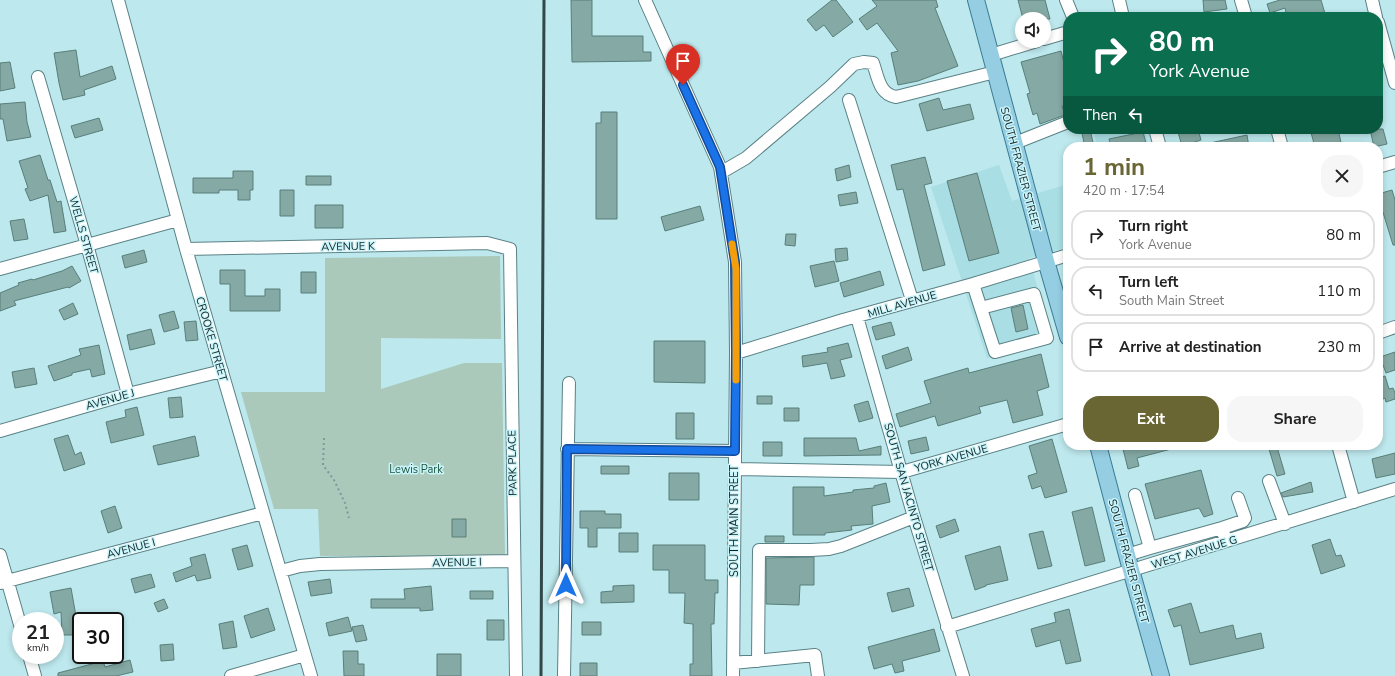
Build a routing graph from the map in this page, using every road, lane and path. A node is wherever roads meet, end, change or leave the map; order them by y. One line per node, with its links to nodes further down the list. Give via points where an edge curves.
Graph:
1 (118, 0): 26 (street, CROOKE STREET)
2 (645, 0): 25 (street, SOUTH MAIN STREET)
3 (976, 0): 16 (main road, SOUTH FRAZIER STREET)
4 (1066, 0): 8 (street)
5 (1119, 0): 9 (street)
6 (1241, 0): 10 (street)
7 (1372, 0): 11 (street)
8 (1071, 12)
9 (1122, 12)
10 (1245, 12)
11 (1375, 12)
12 (1063, 33): 13 (street)
13 (1051, 37)
14 (1383, 40): 19 (street)
15 (1015, 48): 16 (street)
16 (991, 55): 17 (main road, SOUTH FRAZIER STREET)
17 (995, 72): 22 (main road, SOUTH FRAZIER STREET); 25 (street, via 896,97 883,91 873,63 854,64 746,158)
18 (38, 77): 27 (street, WELLS STREET)
19 (1395, 83)
20 (849, 100): 34 (street)
21 (1063, 124): 22 (street)
22 (1015, 143): 31 (main road, SOUTH FRAZIER STREET)
23 (1395, 162): 24 (street)
24 (1383, 166)
25 (722, 172): 42 (street, SOUTH MAIN STREET, via 735,262)
26 (178, 220): 27 (street); 28 (street, CROOKE STREET)
27 (87, 245): 32 (street); 45 (street, WELLS STREET)
28 (186, 249): 29 (street, AVENUE K, via 487,243); 43 (street, CROOKE STREET)
29 (510, 249): 68 (street, PARK PLACE)
30 (1063, 256): 31 (street, MILL AVENUE)
31 (1046, 261): 33 (street, MILL AVENUE); 37 (main road, SOUTH FRAZIER STREET)
32 (0, 269)
33 (973, 284): 34 (street, MILL AVENUE); 35 (street)
34 (912, 300): 36 (street, MILL AVENUE)
35 (981, 308): 41 (street, via 995,352); 41 (street, via 1034,294)
36 (857, 317): 42 (street, MILL AVENUE); 54 (street, SOUTH SAN JACINTO STREET)
37 (1063, 318)
38 (1395, 327): 39 (street)
39 (1383, 331)
40 (1063, 336): 41 (street)
41 (1047, 338)
42 (736, 353): 52 (street, SOUTH MAIN STREET)
43 (222, 371): 45 (street, AVENUE J); 60 (street, CROOKE STREET)
44 (568, 383): 49 (street)
45 (128, 394): 47 (street, AVENUE J)
46 (1063, 425): 54 (street, YORK AVENUE)
47 (0, 431)
48 (324, 438): 62 (path, via 323,465 346,503)
49 (567, 449): 52 (street); 82 (street)
50 (1099, 450): 69 (main road, SOUTH FRAZIER STREET)
51 (1339, 450): 59 (street)
52 (735, 451): 53 (street, SOUTH MAIN STREET)
53 (735, 469): 54 (street, YORK AVENUE); 76 (street, SOUTH MAIN STREET)
54 (902, 472): 61 (street, SOUTH SAN JACINTO STREET)
55 (1269, 481): 63 (street)
56 (1395, 489): 59 (street, WEST AVENUE G)
57 (1135, 495): 66 (street)
58 (1238, 498): 64 (street, via 1243,521)
59 (1354, 502): 63 (street, WEST AVENUE G)
60 (263, 513): 70 (street, CROOKE STREET); 71 (street, AVENUE I)
61 (914, 517): 73 (street, SOUTH SAN JACINTO STREET); 75 (street, via 829,549 759,550)
62 (349, 518)
63 (1284, 524): 65 (street, WEST AVENUE G)
64 (1222, 528): 65 (street); 66 (street)
65 (1226, 542): 69 (street, WEST AVENUE G)
66 (1150, 548): 69 (street)
67 (0, 555): 71 (street)
68 (514, 561): 70 (street, AVENUE I, via 320,564); 81 (street, PARK PLACE)
69 (1129, 562): 73 (street, WEST AVENUE G); 86 (main road, SOUTH FRAZIER STREET)
70 (281, 571): 74 (street, CROOKE STREET)
71 (4, 582): 72 (street)
72 (15, 612)
73 (947, 627): 85 (street, SOUTH SAN JACINTO STREET)
74 (305, 655): 79 (street); 80 (street, CROOKE STREET)
75 (758, 661): 76 (street); 84 (street, via 816,655)
76 (733, 663): 83 (street, SOUTH MAIN STREET)
77 (32, 664): 78 (street)
78 (35, 676)
79 (231, 676)
80 (311, 676)
81 (516, 676)
82 (564, 676)
83 (733, 676)
84 (818, 676)
85 (963, 676)
86 (1161, 676)

